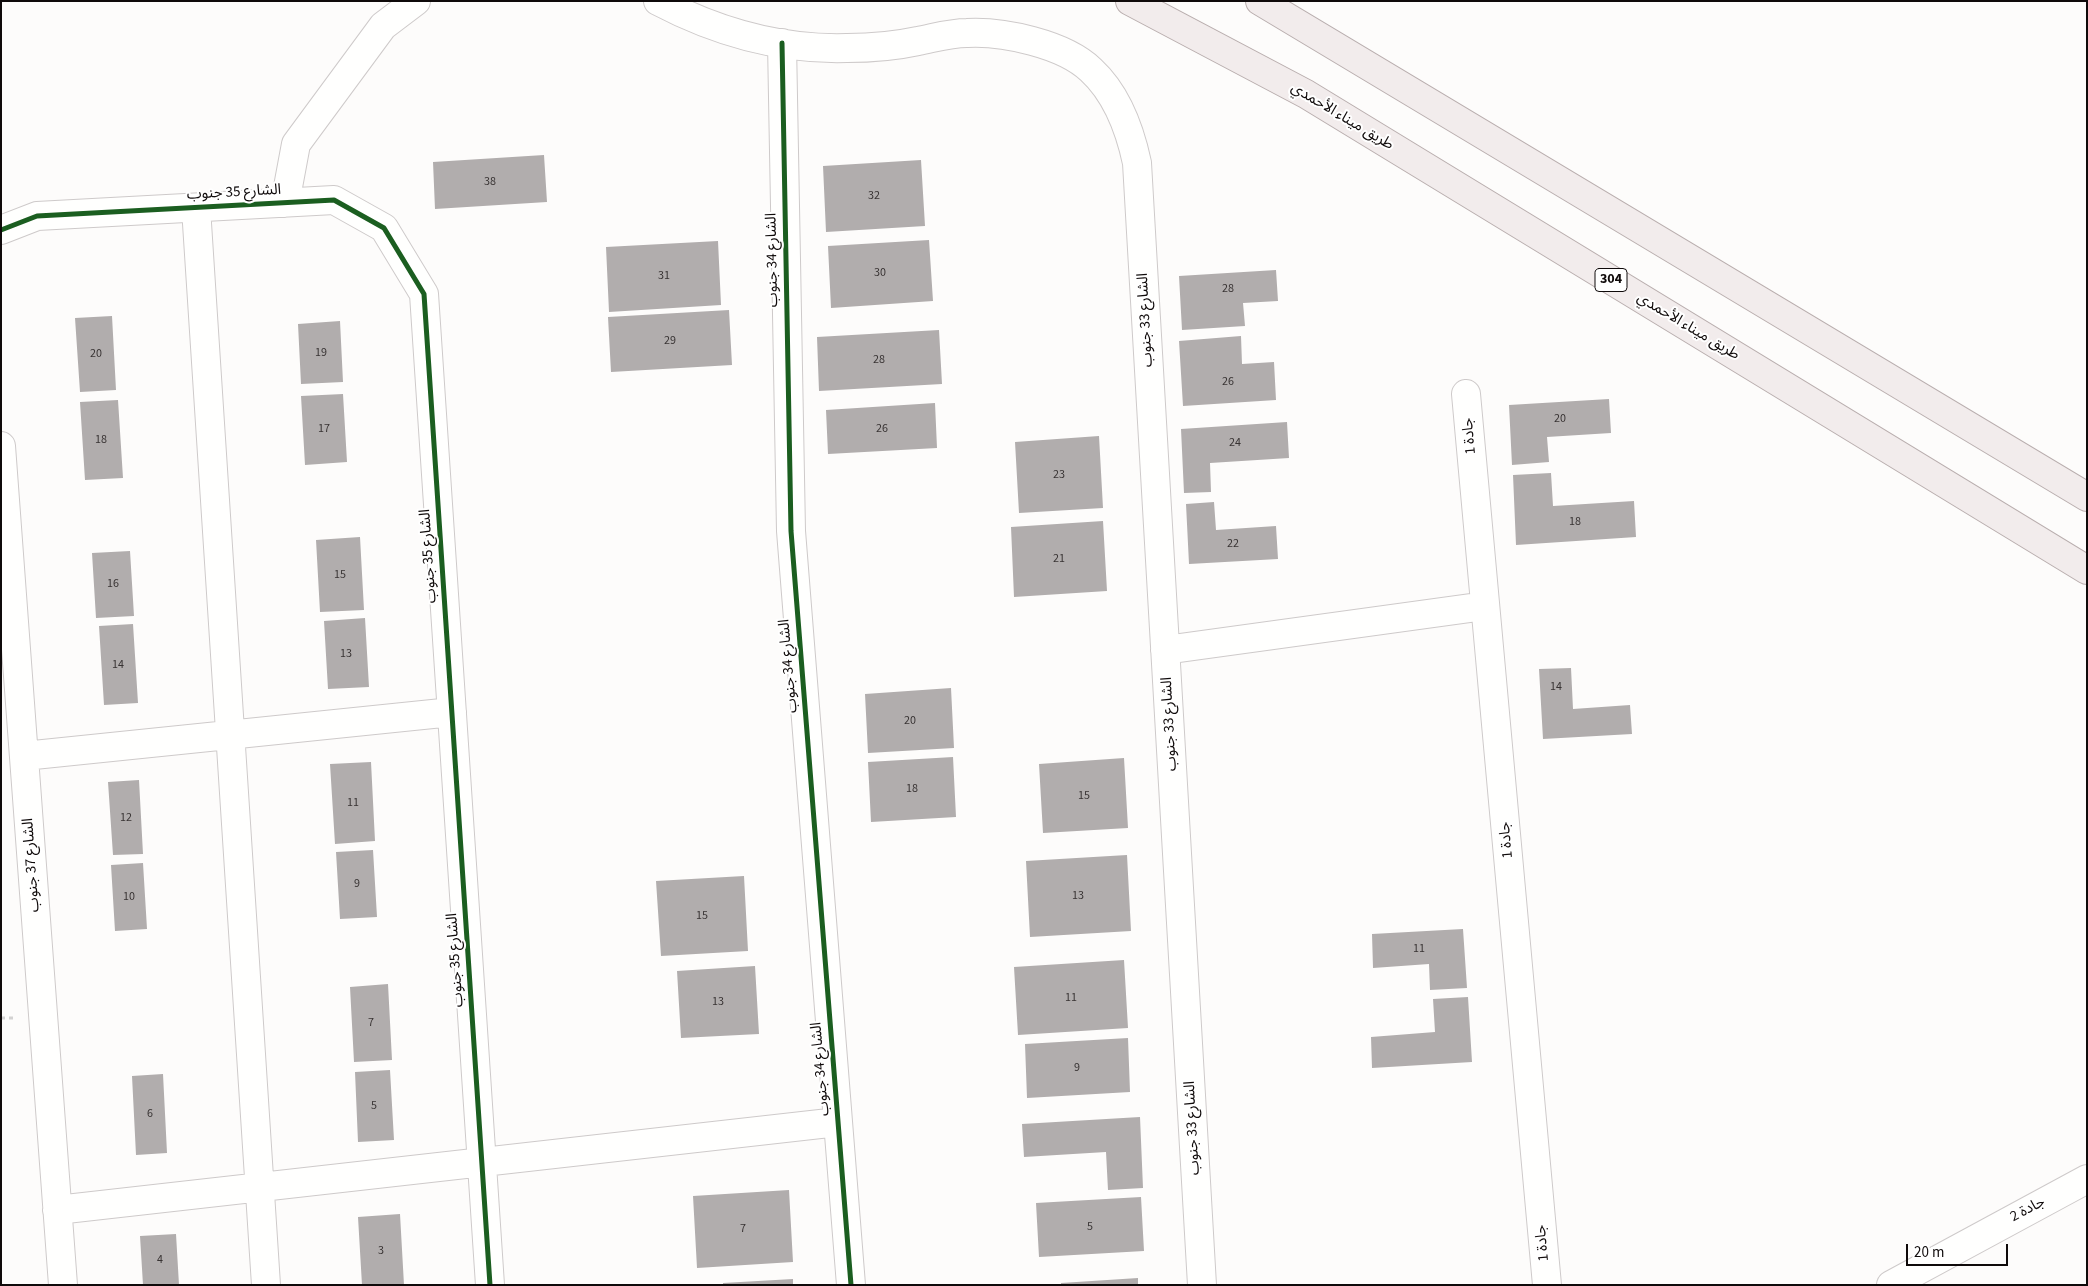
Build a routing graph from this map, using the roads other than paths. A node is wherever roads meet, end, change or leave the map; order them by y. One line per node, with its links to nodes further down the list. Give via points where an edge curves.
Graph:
1 (416, 1): 6 (street, via 383,26 296,144)
2 (658, 1): 5 (street, الشارع 33 جنوب, via 688,17 726,31)
3 (1130, 1): 12 (main road, طريق ميناء الأحمدي / 304, via 1306,94)
4 (1260, 1): 11 (main road)
5 (782, 43): 15 (street, الشارع 33 جنوب, via 846,48 966,33 991,33 1042,44 1067,55 1090,69 1105,86 1127,125 1137,163); 19 (street, الشارع 34 جنوب, via 791,531)
6 (286, 203): 7 (street, الشارع 35 جنوب); 16 (street, الشارع 35 جنوب, via 334,200 384,228 424,294)
7 (196, 208): 8 (street, الشارع 35 جنوب, via 37,216); 17 (street)
8 (1, 230)
9 (1466, 394): 13 (street, جادة 1)
10 (1, 446): 14 (street, الشارع 37 جنوب)
11 (2087, 496)
12 (2087, 570)
13 (1485, 606): 15 (street); 29 (street, جادة 1)
14 (8, 635): 18 (street, الشارع 37 جنوب)
15 (1166, 650): 28 (street, الشارع 33 جنوب)
16 (452, 712): 17 (street); 20 (street, الشارع 35 جنوب)
17 (230, 735): 18 (street); 21 (street)
18 (24, 756): 23 (street, الشارع 37 جنوب)
19 (838, 1122): 20 (street); 27 (street, الشارع 34 جنوب)
20 (482, 1162): 21 (street); 26 (street, الشارع 35 جنوب)
21 (260, 1187): 23 (street); 25 (street)
22 (2084, 1188): 30 (street, جادة 2)
23 (57, 1210): 24 (street, الشارع 37 جنوب)
24 (63, 1285)
25 (266, 1285)
26 (490, 1285)
27 (851, 1285)
28 (1202, 1285)
29 (1547, 1285)
30 (1891, 1285)

